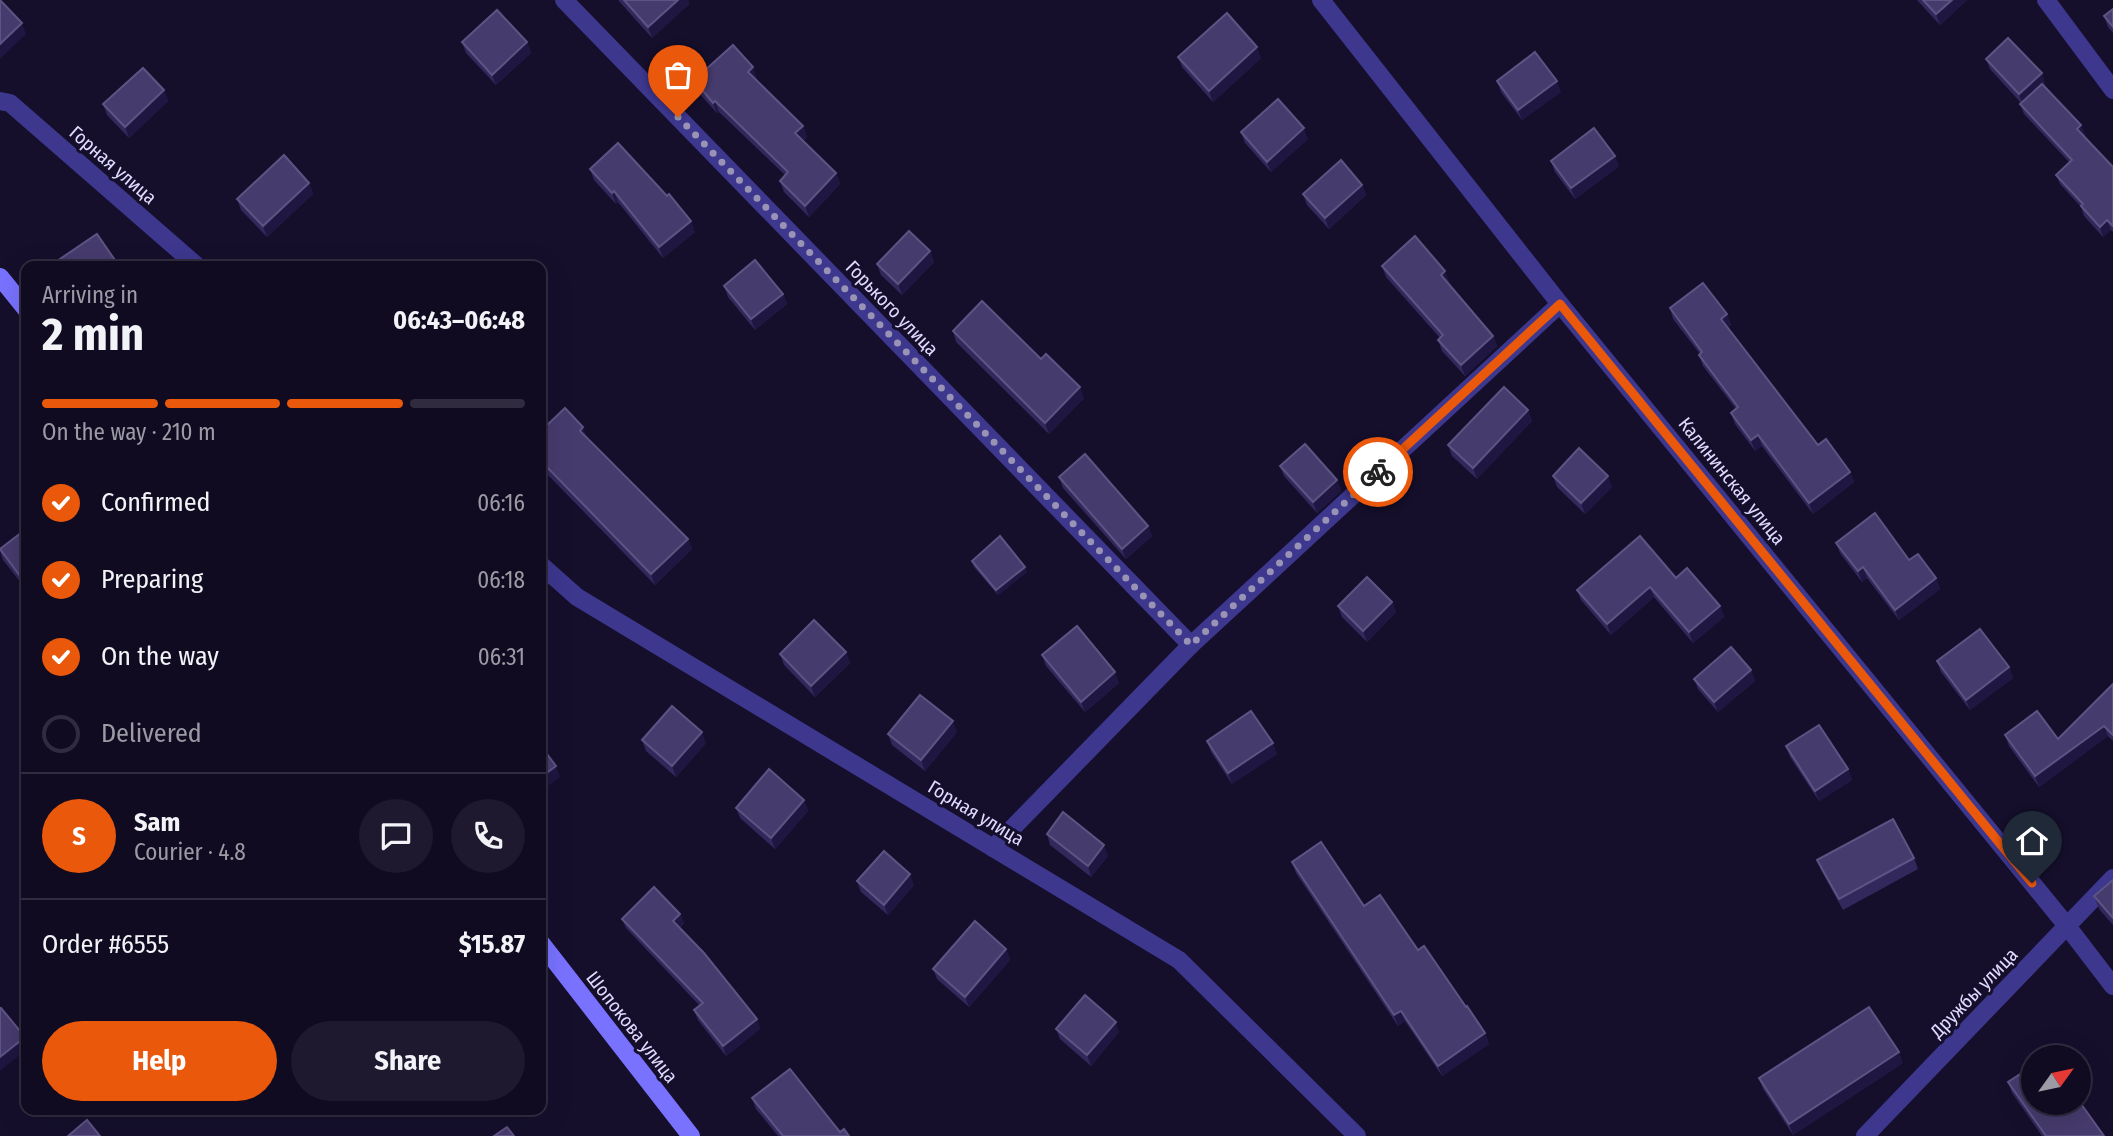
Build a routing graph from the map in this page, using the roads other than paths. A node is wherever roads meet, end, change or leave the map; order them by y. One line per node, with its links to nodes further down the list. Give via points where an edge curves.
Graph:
1 (564, 0): 11 (street, Горького улица)
2 (1321, 0): 9 (street, Калининская улица)
3 (2046, 0): 4 (street)
4 (2113, 90)
5 (0, 101): 6 (street, Горная улица, via 10,103)
6 (191, 261)
7 (0, 277): 8 (street)
8 (21, 303)
9 (1560, 304): 11 (street); 14 (street, Калининская улица)
10 (546, 569): 12 (street, Горная улица, via 577,597)
11 (1191, 645): 12 (street)
12 (993, 848): 18 (street, Горная улица, via 1179,960)
13 (2113, 878): 14 (street, Дружбы улица)
14 (2067, 926): 16 (street, Калининская улица); 19 (street, Дружбы улица)
15 (546, 949): 17 (street, Шопокова улица)
16 (2113, 986)
17 (691, 1136)
18 (1357, 1136)
19 (1865, 1136)

